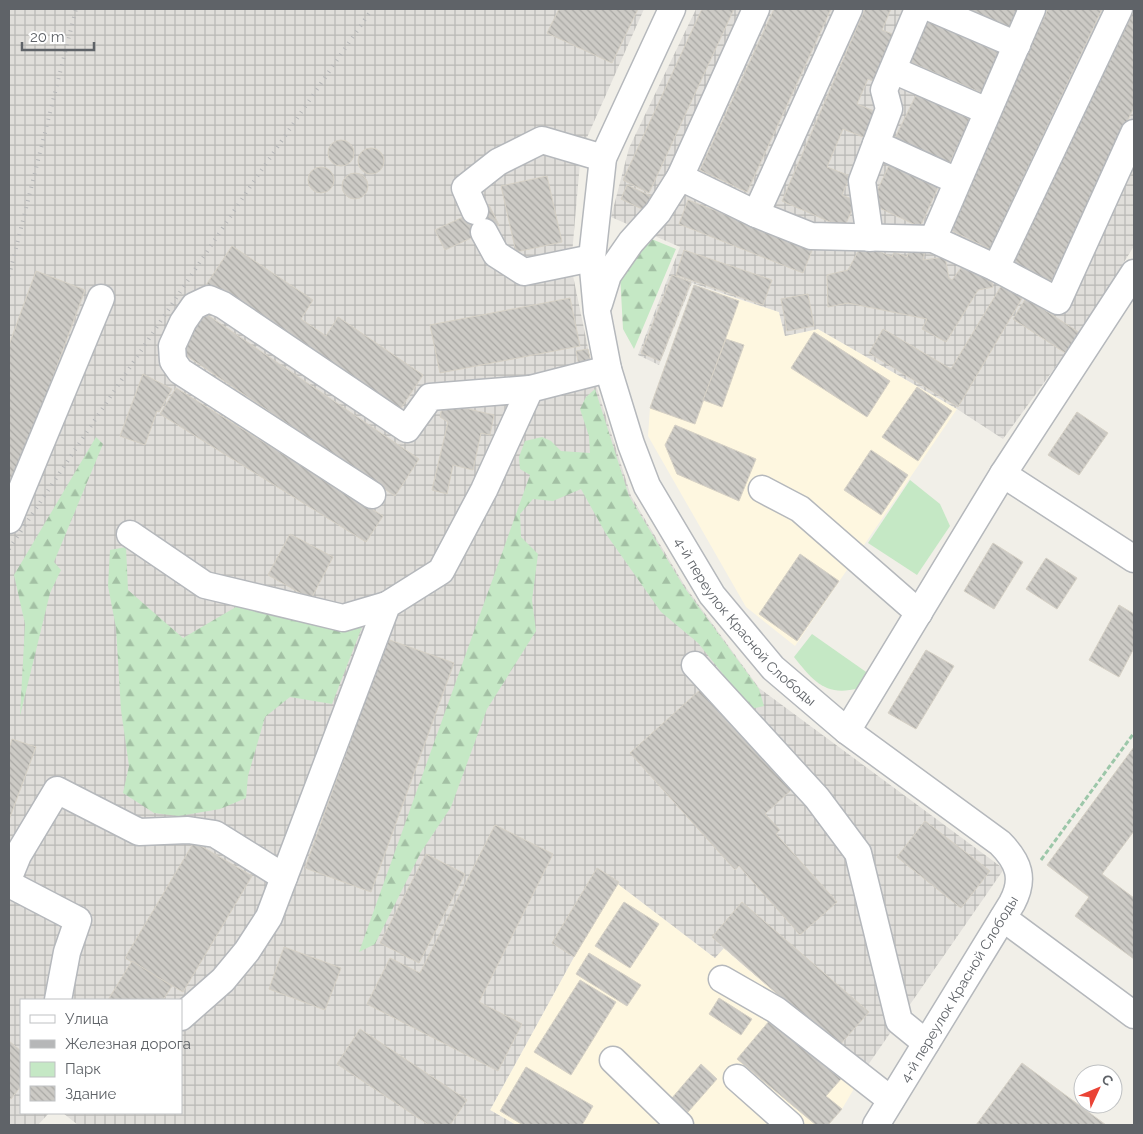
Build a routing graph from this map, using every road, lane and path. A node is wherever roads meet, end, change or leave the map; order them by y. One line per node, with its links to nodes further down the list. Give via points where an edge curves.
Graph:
1 (672, 9): 13 (street, 4-й переулок Красной Слободы)
2 (756, 9): 14 (street)
3 (849, 9): 16 (street)
4 (918, 9): 9 (street)
5 (933, 9): 8 (street)
6 (1032, 9): 8 (street)
7 (1119, 9): 20 (street)
8 (1017, 45): 10 (street)
9 (893, 70): 10 (street); 12 (street, via 884,90 889,109)
10 (987, 111): 15 (street)
11 (1134, 132): 20 (street, via 1058,301)
12 (876, 144): 15 (street); 17 (street, via 862,181)
13 (603, 158): 19 (street, 4-й переулок Красной Слободы); 19 (street, via 542,140 498,162 465,188 496,254 524,272)
14 (680, 177): 16 (street); 23 (street, via 658,212 608,275)
15 (957, 181): 18 (street)
16 (756, 214): 17 (street, via 811,236)
17 (870, 238): 18 (street)
18 (933, 239): 20 (street)
19 (592, 258): 23 (street, 4-й переулок Красной Слободы)
20 (996, 268)
21 (1134, 273): 26 (street)
22 (100, 298): 29 (street)
23 (596, 312): 24 (street, 4-й переулок Красной Слободы)
24 (608, 369): 25 (street); 35 (street, 4-й переулок Красной Слободы, via 647,486 712,595 773,668)
25 (530, 389): 28 (street, via 430,396 407,429 224,305 208,299 194,306 172,346 173,361 180,371); 32 (street, via 484,490 441,571)
26 (1002, 474): 31 (street); 33 (street)
27 (762, 489): 33 (street, via 800,509)
28 (372, 495)
29 (9, 520)
30 (130, 534): 32 (street, via 204,585 343,618)
31 (1134, 559)
32 (386, 605): 38 (street)
33 (919, 613): 35 (street)
34 (695, 665): 46 (street, via 817,798 858,853 899,1021)
35 (847, 731): 40 (street, 4-й переулок Красной Слободы, via 1000,844 1016,864)
36 (1134, 733): 40 (path)
37 (9, 877): 38 (street, via 18,855 57,790 139,832 188,830 215,834)
38 (284, 877): 45 (street, via 269,917 247,951 223,980)
39 (9, 884): 43 (street, via 78,920 67,952)
40 (1020, 889): 41 (street, 4-й переулок Красной Слободы)
41 (1003, 918): 44 (street); 46 (street, 4-й переулок Красной Слободы)
42 (722, 979): 49 (street, via 776,1010)
43 (58, 999)
44 (1134, 1015)
45 (182, 1016)
46 (926, 1043): 49 (street, 4-й переулок Красной Слободы)
47 (613, 1060): 50 (street)
48 (737, 1078): 51 (street)
49 (891, 1100): 52 (street, 4-й переулок Красной Слободы)
50 (680, 1125)
51 (790, 1125)
52 (876, 1125)

